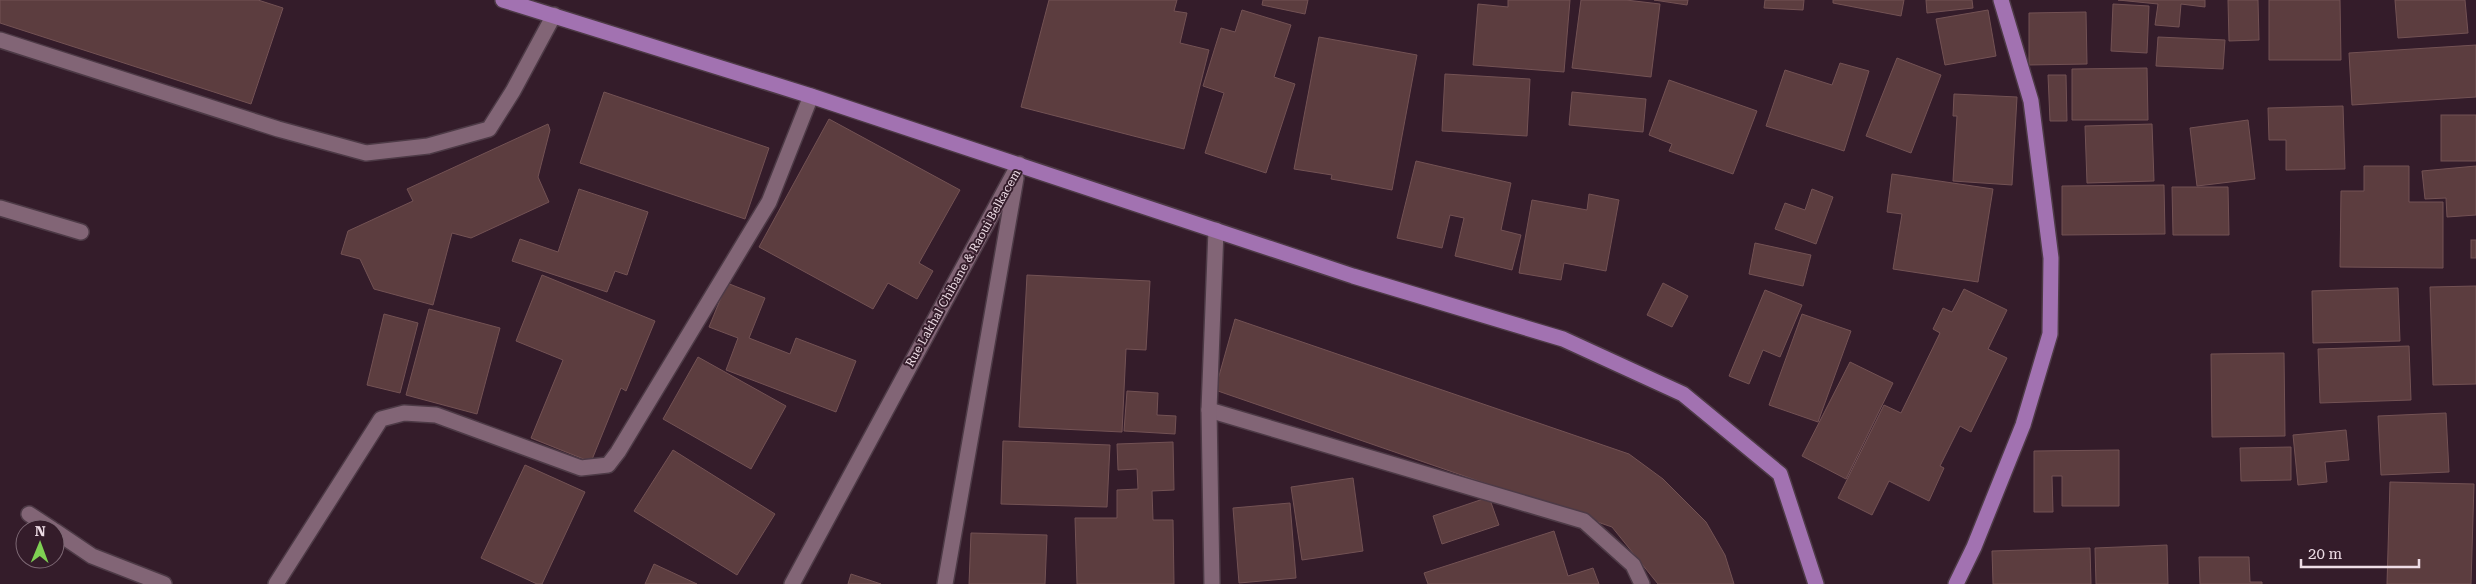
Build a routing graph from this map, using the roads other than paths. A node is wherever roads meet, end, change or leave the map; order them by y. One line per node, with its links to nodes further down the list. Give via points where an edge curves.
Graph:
1 (503, 0): 3 (main road)
2 (2001, 0): 21 (main road, via 2031,101 2051,258 2050,334 2023,425)
3 (554, 15): 4 (street, via 513,91 488,129 428,146 366,153 278,129); 5 (main road)
4 (0, 40)
5 (811, 96): 6 (main road); 15 (street, via 769,202 608,465 581,468 436,415 404,413 381,419)
6 (1019, 164): 8 (main road); 16 (street, Rue Lakhal Chibane & Raoui Belkacem); 17 (street, Rue Lakhal Chibane & Raoui Belkacem)
7 (0, 208): 9 (street)
8 (1216, 230): 10 (street); 20 (main road, via 1353,276 1564,339 1683,394 1780,474)
9 (81, 232)
10 (1209, 410): 18 (street); 19 (street, via 1584,521 1633,565)
11 (29, 514): 12 (street)
12 (37, 519)
13 (65, 538): 14 (street, via 92,556)
14 (164, 584)
15 (276, 584)
16 (792, 584)
17 (945, 584)
18 (1212, 584)
19 (1642, 584)
20 (1816, 584)
21 (1956, 584)

